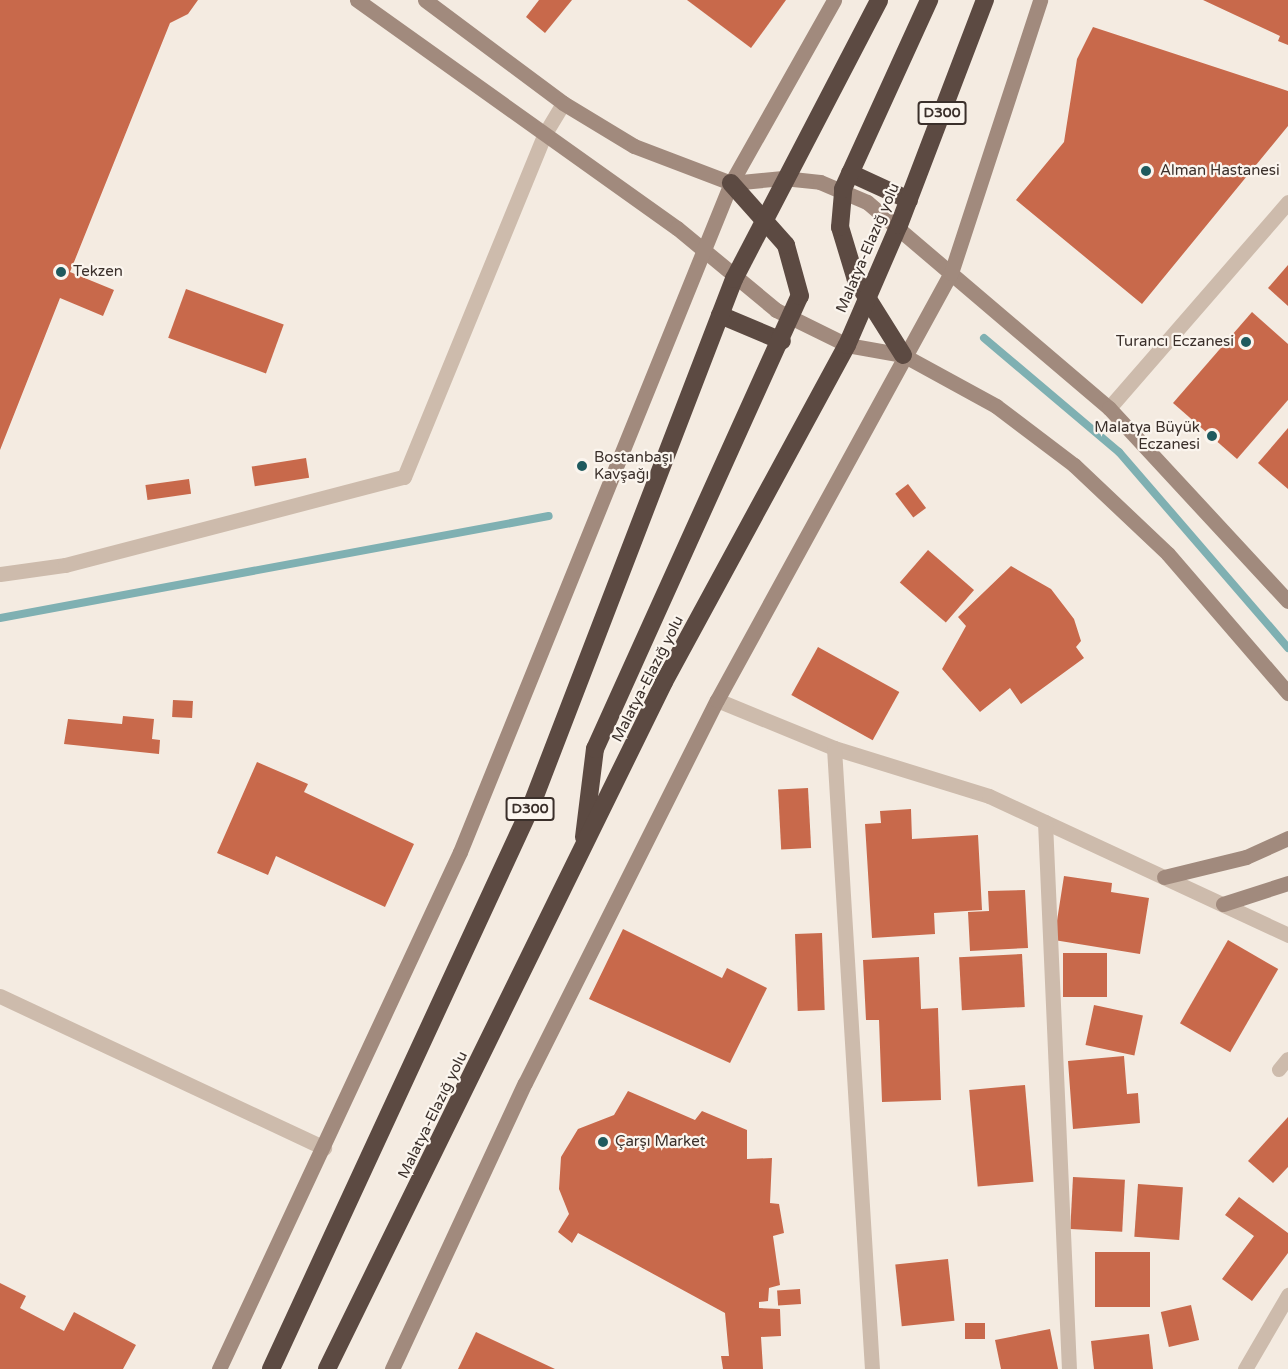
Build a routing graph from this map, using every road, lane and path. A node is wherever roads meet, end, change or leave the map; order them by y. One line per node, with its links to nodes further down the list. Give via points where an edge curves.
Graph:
1 (357, 0): 9 (street)
2 (425, 0): 8 (street)
3 (834, 0): 12 (street)
4 (879, 0): 10 (highway, D300)
5 (929, 0): 11 (highway)
6 (985, 0): 13 (highway, Malatya-Elazığ yolu / D300)
7 (1040, 0): 18 (street)
8 (563, 103): 9 (street); 12 (street, via 634,147)
9 (544, 135): 17 (street); 27 (street, via 404,477 64,565)
10 (783, 178): 11 (street); 12 (street); 15 (highway, D300)
11 (847, 181): 13 (highway); 16 (street); 20 (highway, via 840,227)
12 (731, 183): 15 (highway); 17 (street)
13 (909, 200): 16 (highway, Malatya-Elazığ yolu / D300)
14 (1288, 202): 26 (street)
15 (764, 216): 19 (highway, D300); 22 (highway, via 786,245 797,274 800,296)
16 (899, 225): 18 (street); 20 (highway, Malatya-Elazığ yolu / D300)
17 (706, 249): 19 (street); 42 (street, via 469,831)
18 (951, 273): 25 (street); 26 (street)
19 (734, 279): 21 (highway, D300); 22 (street)
20 (867, 299): 24 (highway, Malatya-Elazığ yolu / D300); 25 (highway)
21 (720, 315): 23 (highway); 46 (highway, D300, via 530,809)
22 (792, 320): 23 (highway); 24 (street)
23 (782, 341): 34 (highway, via 595,749)
24 (847, 345): 25 (street); 34 (highway, Malatya-Elazığ yolu / D300, via 664,682)
25 (903, 355): 29 (street, via 996,406 1074,465 1168,554); 30 (street)
26 (1108, 408): 28 (street)
27 (0, 574)
28 (1288, 601)
29 (1288, 693)
30 (717, 700): 31 (street); 47 (street, via 525,1083)
31 (834, 748): 32 (street, via 988,796); 48 (street)
32 (1045, 822): 35 (street); 49 (street)
33 (1288, 838): 35 (street, via 1246,857)
34 (582, 854): 44 (highway, Malatya-Elazığ yolu / D300)
35 (1164, 877): 37 (street)
36 (1288, 883): 37 (street)
37 (1223, 904): 38 (street)
38 (1288, 935)
39 (0, 996): 42 (street)
40 (1288, 1059): 41 (lane)
41 (1279, 1070)
42 (324, 1148): 45 (street)
43 (1288, 1295): 50 (street)
44 (330, 1364)
45 (219, 1369)
46 (271, 1369)
47 (392, 1369)
48 (872, 1369)
49 (1069, 1369)
50 (1245, 1369)

